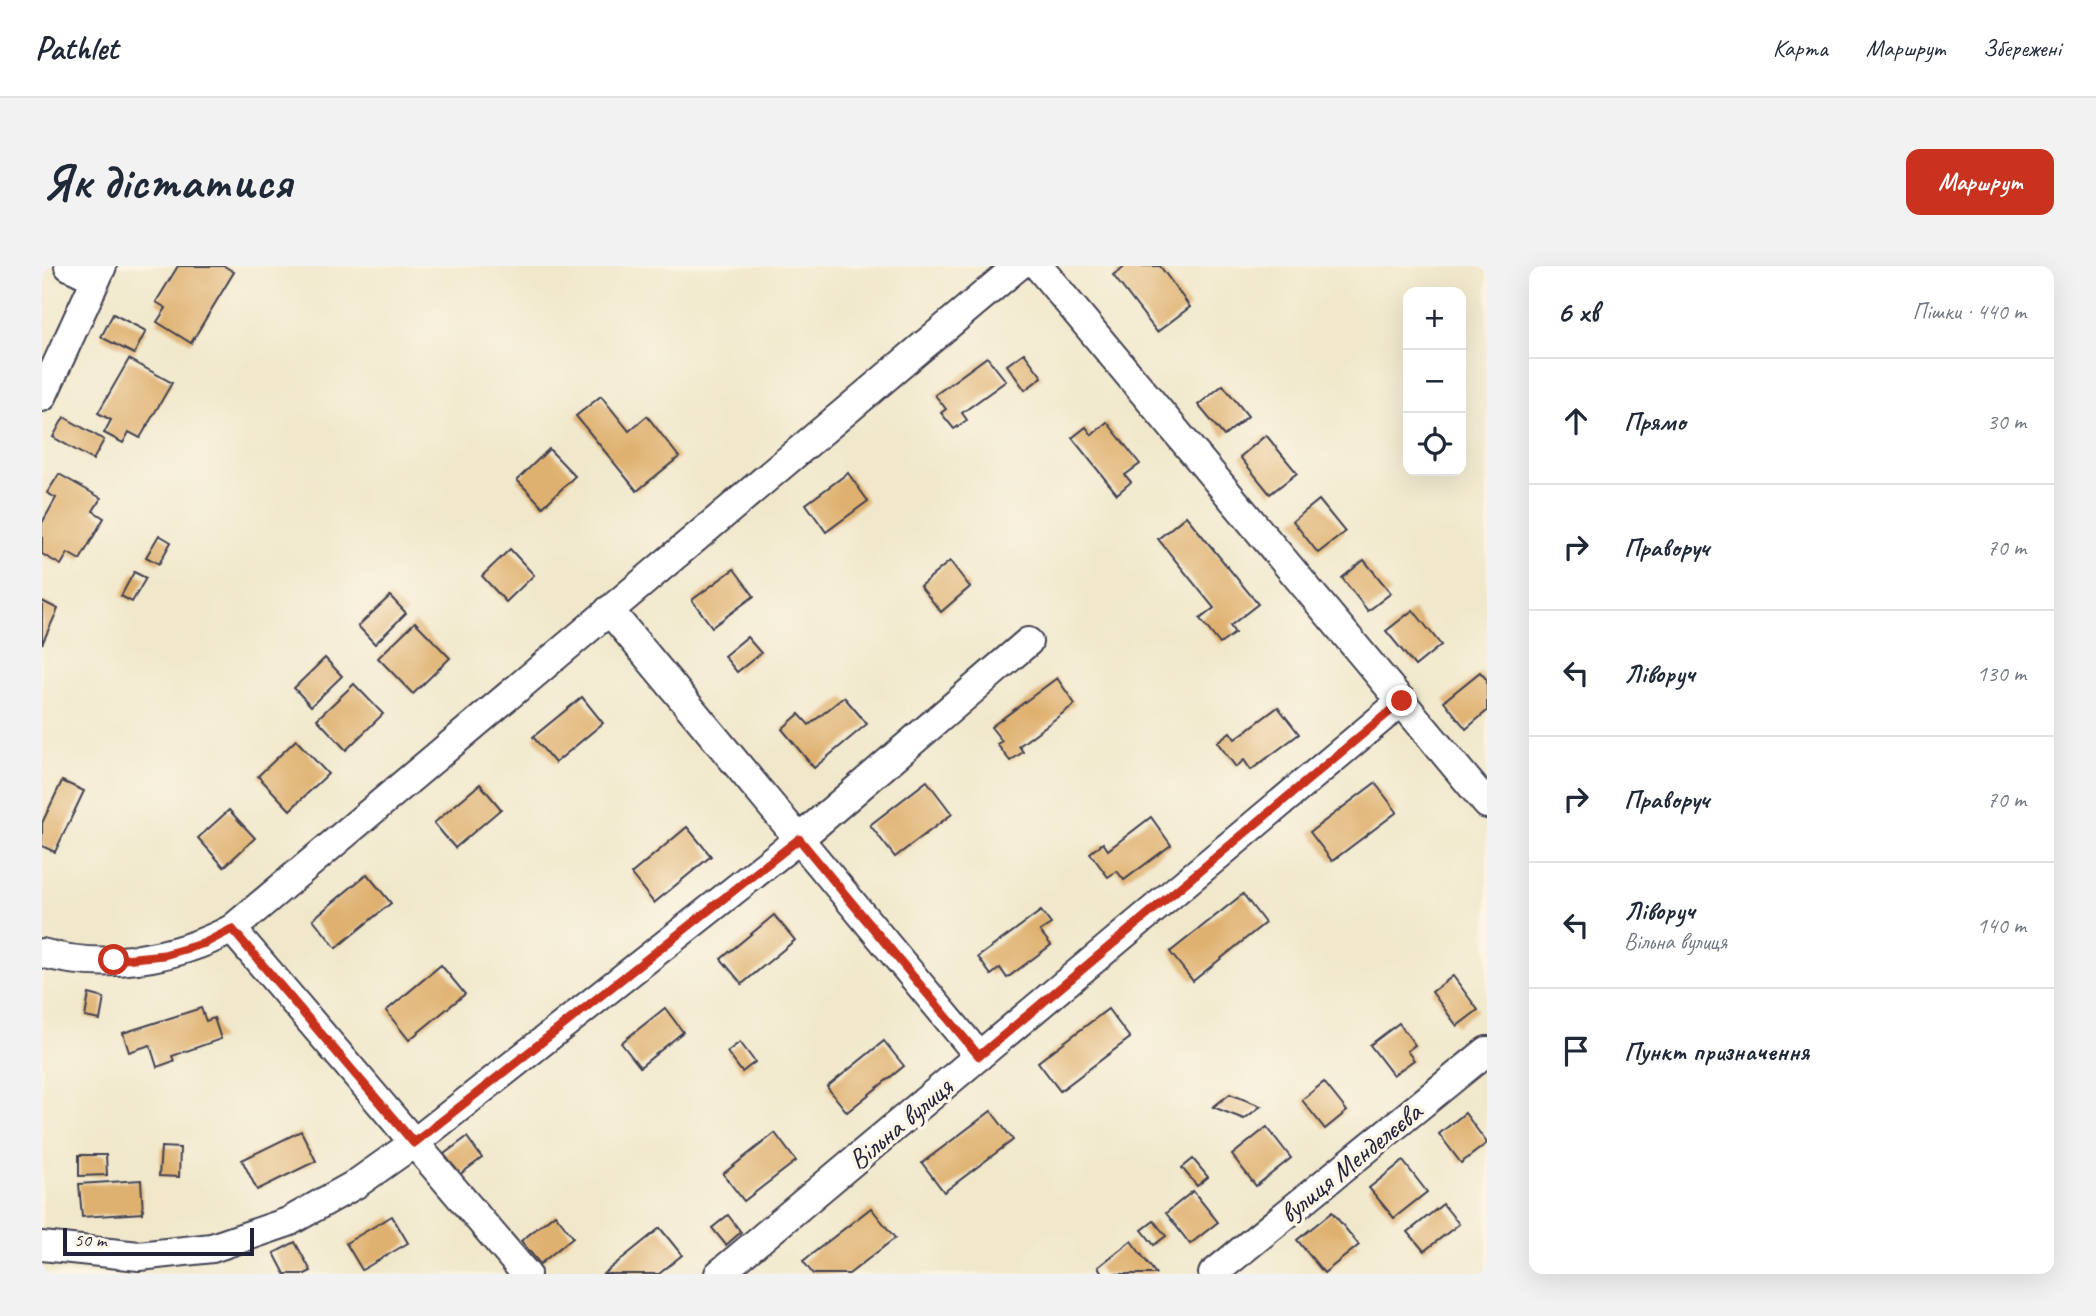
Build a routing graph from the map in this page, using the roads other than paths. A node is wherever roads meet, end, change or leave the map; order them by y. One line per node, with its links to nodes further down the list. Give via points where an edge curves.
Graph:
1 (69, 266): 4 (street)
2 (1018, 266): 6 (street)
3 (1038, 266): 8 (street)
4 (99, 272): 5 (street)
5 (42, 397)
6 (609, 610): 10 (street); 11 (street)
7 (1028, 642): 10 (street)
8 (1402, 701): 9 (street); 14 (street, Вільна вулиця)
9 (1487, 804)
10 (799, 839): 14 (street); 15 (street)
11 (232, 929): 12 (street, via 164,955 66,960); 15 (street)
12 (42, 953)
13 (1487, 1051): 19 (street, вулиця Менделєєва)
14 (979, 1056): 18 (street, Вільна вулиця)
15 (414, 1143): 16 (street, via 356,1184 288,1222 212,1248 139,1255); 17 (street)
16 (42, 1246)
17 (526, 1274)
18 (719, 1274)
19 (1213, 1274)

